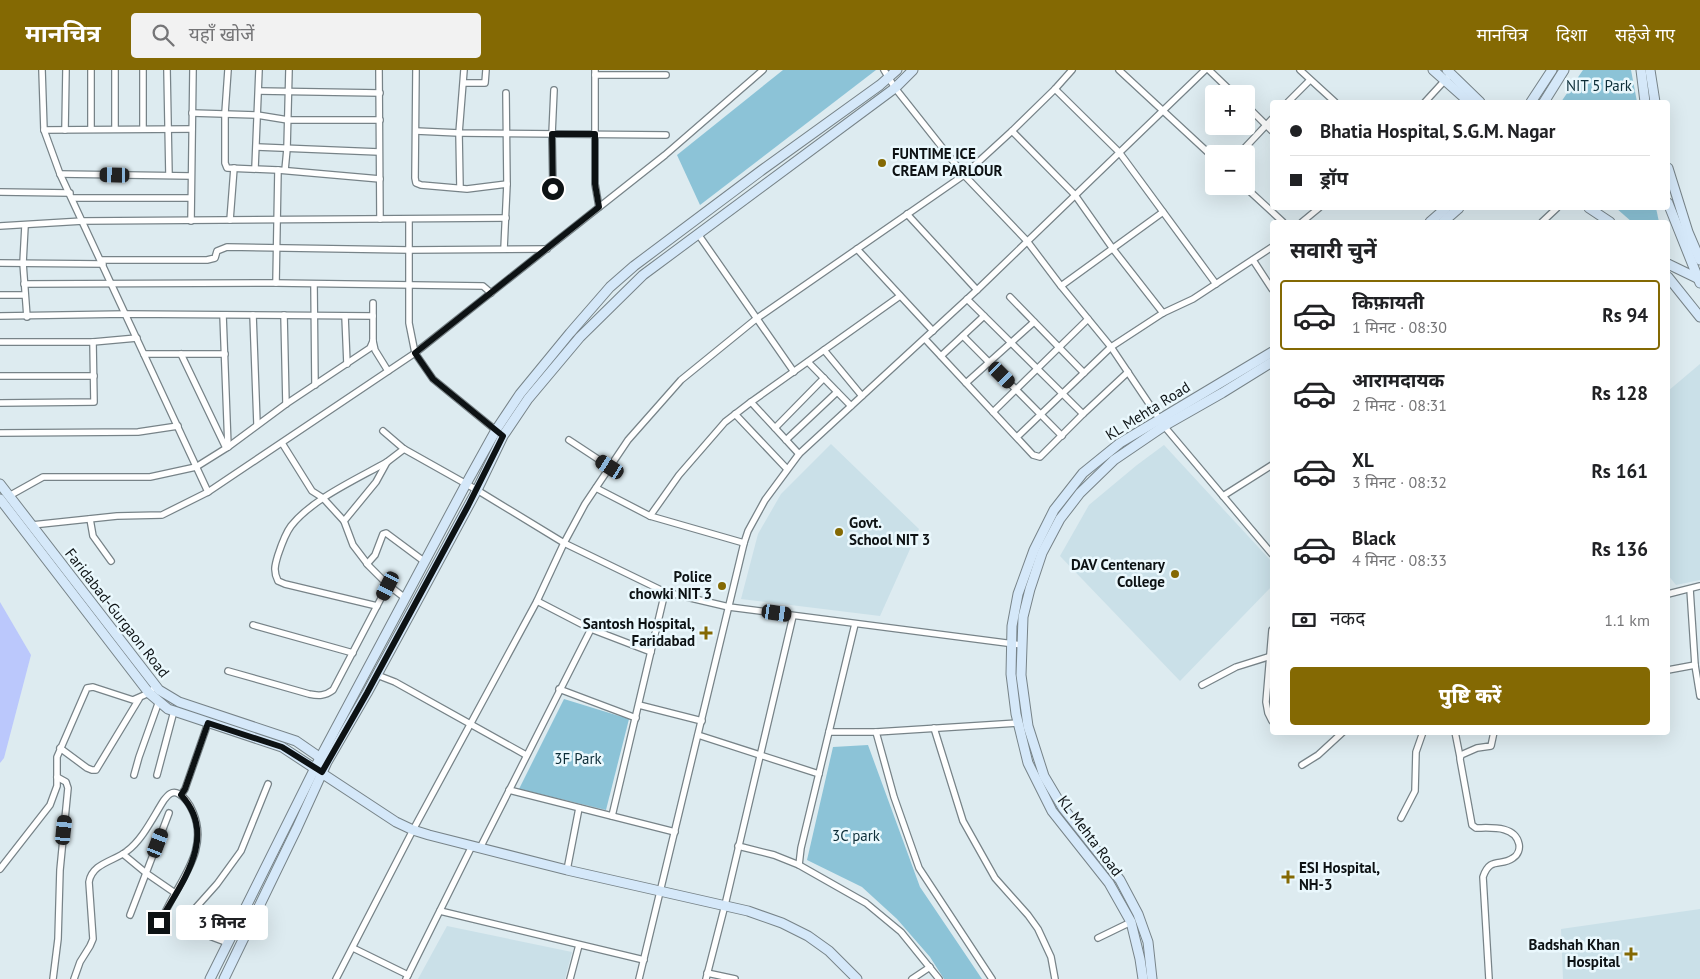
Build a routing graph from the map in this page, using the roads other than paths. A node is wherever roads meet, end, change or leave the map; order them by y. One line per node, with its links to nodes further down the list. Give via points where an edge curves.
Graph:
1 (42, 70): 65 (street)
2 (66, 70): 66 (street)
3 (90, 70): 67 (street)
4 (115, 70): 61 (street)
5 (144, 70): 62 (street)
6 (167, 70): 63 (street)
7 (193, 70): 52 (street)
8 (228, 70): 53 (street)
9 (259, 70): 38 (street)
10 (289, 70): 39 (street)
11 (379, 70): 40 (street)
12 (416, 70): 68 (street)
13 (464, 70): 33 (street)
14 (486, 70): 33 (street, via 485,83)
15 (764, 70): 98 (street)
16 (897, 70): 29 (street)
17 (913, 70): 35 (street)
18 (1072, 70): 36 (street)
19 (1119, 70): 51 (street)
20 (1205, 70): 51 (street)
21 (1210, 70): 34 (street)
22 (1300, 70): 32 (street)
23 (1433, 70): 31 (street)
24 (1552, 70): 47 (street)
25 (1564, 70): 48 (street)
26 (1641, 70): 49 (street)
27 (1650, 70): 50 (street)
28 (595, 73): 30 (street); 73 (street)
29 (886, 74): 35 (street); 221 (street, via 610,287 520,394)
30 (666, 75)
31 (1448, 75): 44 (street); 45 (street); 46 (street)
32 (1310, 80): 42 (street); 43 (street)
33 (464, 83): 70 (street)
34 (1225, 85)
35 (896, 88): 87 (street); 124 (street)
36 (1055, 89): 69 (street); 80 (street)
37 (554, 90): 72 (street)
38 (258, 91): 39 (street); 55 (street)
39 (288, 92): 40 (street); 56 (street)
40 (380, 93): 57 (street)
41 (506, 93): 71 (street)
42 (1290, 100)
43 (1333, 100)
44 (1427, 100)
45 (1467, 100)
46 (1478, 100)
47 (1532, 100)
48 (1545, 100)
49 (1645, 100)
50 (1655, 100)
51 (1162, 111): 78 (street); 80 (street)
52 (192, 113): 53 (street); 64 (street)
53 (226, 113): 55 (street); 81 (street, via 225,163 226,168)
54 (1255, 114): 59 (street)
55 (257, 115): 56 (street); 76 (street)
56 (288, 120): 57 (street); 77 (street)
57 (380, 120): 79 (street)
58 (1270, 121): 59 (street)
59 (1267, 125): 60 (street); 75 (street)
60 (1270, 128)
61 (115, 129): 62 (street); 67 (street)
62 (143, 129): 63 (street)
63 (169, 129): 64 (street); 86 (street)
64 (192, 129): 88 (street)
65 (44, 130): 66 (street); 84 (street)
66 (65, 130): 67 (street)
67 (92, 130)
68 (416, 131): 70 (street); 91 (street, via 416,183)
69 (1012, 131): 87 (street); 95 (street)
70 (459, 133): 71 (street); 91 (street)
71 (506, 134): 72 (street); 90 (street)
72 (552, 134): 73 (street); 92 (street)
73 (595, 134): 74 (street); 98 (street, via 595,184)
74 (666, 135)
75 (1248, 145)
76 (257, 147): 77 (street); 82 (street)
77 (287, 149): 79 (street); 83 (street)
78 (1205, 150)
79 (379, 152): 89 (street)
80 (1120, 152): 95 (street); 107 (street)
81 (234, 168): 82 (street); 113 (street)
82 (255, 168): 83 (street)
83 (282, 170): 89 (street); 114 (street)
84 (60, 174): 86 (street); 94 (street)
85 (1670, 174): 134 (street)
86 (169, 175): 88 (street)
87 (964, 175): 108 (street); 125 (street)
88 (191, 176): 97 (street)
89 (380, 179): 110 (street)
90 (507, 184): 91 (street); 109 (street)
91 (460, 188)
92 (553, 189)
93 (0, 192): 94 (street)
94 (71, 195): 97 (street); 121 (street)
95 (1075, 195): 125 (street); 127 (street)
96 (1254, 195): 101 (street)
97 (191, 198): 112 (street)
98 (599, 207): 130 (street)
99 (1670, 208): 140 (street)
100 (1270, 210): 115 (street)
101 (1270, 210)
102 (1317, 210): 116 (street)
103 (1444, 210): 117 (street)
104 (1456, 210): 118 (street)
105 (1555, 210): 119 (street)
106 (1592, 210): 120 (street)
107 (1163, 212): 127 (street); 146 (street)
108 (907, 214): 131 (street); 149 (street)
109 (506, 218): 111 (street); 129 (street)
110 (380, 219): 111 (street); 114 (street)
111 (408, 219): 132 (street)
112 (191, 220): 113 (street); 121 (street)
113 (230, 220): 114 (street)
114 (277, 220): 126 (street)
115 (1281, 220)
116 (1305, 220)
117 (1432, 220)
118 (1445, 220)
119 (1544, 220)
120 (1607, 220)
121 (84, 221): 123 (street); 135 (street)
122 (0, 226): 123 (street)
123 (25, 226): 137 (street)
124 (698, 234): 169 (street); 221 (street, via 643,275 615,301 580,337)
125 (1027, 241): 147 (street); 149 (street)
126 (276, 248): 132 (street); 135 (street, via 222,248 215,258 206,260); 141 (street)
127 (1113, 248): 147 (street); 157 (street)
128 (1270, 248): 133 (street)
129 (504, 249): 130 (street); 132 (street)
130 (547, 249): 150 (street)
131 (857, 249): 153 (street); 169 (street)
132 (409, 250): 145 (street)
133 (1253, 260): 146 (street); 148 (street)
134 (1700, 260)
135 (102, 262): 137 (street); 143 (street)
136 (0, 263): 137 (street)
137 (23, 263): 142 (street)
138 (1670, 265): 140 (street)
139 (1670, 280): 168 (street)
140 (1699, 280)
141 (276, 283): 143 (street); 144 (street)
142 (24, 284): 143 (street); 152 (street)
143 (112, 284): 158 (street)
144 (314, 284): 145 (street); 162 (street)
145 (408, 284): 150 (street, via 483,286); 183 (street, via 409,323)
146 (1216, 284): 157 (street)
147 (1061, 286): 170 (street)
148 (1270, 286)
149 (977, 290): 155 (street)
150 (491, 293): 183 (street)
151 (0, 294): 152 (street)
152 (25, 295): 167 (street)
153 (900, 296): 172 (street); 182 (street)
154 (1010, 297): 171 (street)
155 (967, 299): 166 (street); 172 (street)
156 (373, 303): 165 (street)
157 (1163, 313): 180 (street)
158 (126, 314): 159 (street); 167 (street); 174 (street)
159 (223, 315): 160 (street); 187 (street)
160 (253, 315): 161 (street); 216 (street)
161 (284, 315): 162 (street); 209 (street)
162 (314, 315): 164 (street); 202 (street)
163 (0, 316): 167 (street)
164 (344, 316): 165 (street); 192 (street)
165 (373, 316): 176 (street)
166 (984, 316): 173 (street); 179 (street)
167 (27, 317)
168 (1700, 317)
169 (756, 319): 195 (street); 233 (street, via 681,380 628,440)
170 (1088, 319): 180 (street); 181 (street)
171 (1034, 322): 179 (street); 181 (street)
172 (933, 331): 175 (street)
173 (963, 336): 188 (street); 190 (street)
174 (137, 338): 178 (street); 185 (street)
175 (925, 339): 188 (street); 206 (street)
176 (373, 341): 192 (street, via 370,348); 194 (street)
177 (0, 342): 178 (street)
178 (93, 342): 199 (street)
179 (1010, 342): 190 (street); 193 (street)
180 (1111, 347): 196 (street); 197 (street)
181 (1059, 348): 193 (street); 197 (street)
182 (824, 350): 189 (street); 206 (street)
183 (415, 353): 194 (street); 221 (street, via 433,379)
184 (1270, 353): 215 (street, KL Mehta Road)
185 (144, 354): 186 (street); 217 (street)
186 (181, 354): 187 (street); 227 (street)
187 (225, 354): 227 (street)
188 (942, 356): 201 (street)
189 (808, 362): 195 (street); 200 (street)
190 (988, 362): 201 (street); 203 (street)
191 (1270, 363): 215 (street, KL Mehta Road, via 1222,393)
192 (347, 364): 202 (street)
193 (1037, 368): 203 (street); 205 (street)
194 (388, 371): 226 (street)
195 (794, 372): 207 (street)
196 (1128, 372): 214 (street); 215 (street)
197 (1084, 374): 205 (street)
198 (0, 376): 199 (street)
199 (94, 376): 208 (street, via 94,402)
200 (824, 378): 204 (street); 218 (street)
201 (966, 383): 211 (street)
202 (315, 385): 209 (street)
203 (1016, 389): 211 (street); 213 (street)
204 (837, 392): 210 (street); 225 (street)
205 (1062, 393): 213 (street); 214 (street)
206 (862, 396): 210 (street)
207 (751, 402): 212 (street); 218 (street)
208 (0, 403)
209 (286, 404): 216 (street)
210 (851, 406): 229 (street)
211 (993, 412): 223 (street)
212 (735, 414): 234 (street); 243 (street, via 679,475)
213 (1041, 414): 222 (street); 223 (street)
214 (1083, 414): 222 (street)
215 (1161, 423): 240 (street); 266 (street, KL Mehta Road, via 1120,443 1083,473 1054,510 1034,550 1018,594); 267 (street, KL Mehta Road, via 1114,460 1080,493 1060,519 1042,553 1030,589)
216 (257, 424): 227 (street)
217 (178, 426): 220 (street, via 138,432); 232 (street)
218 (775, 428): 225 (street)
219 (383, 431): 228 (street)
220 (0, 433)
221 (499, 433): 236 (street); 238 (street)
222 (1062, 436): 223 (street, via 1040,457)
223 (1016, 437)
224 (569, 440): 233 (street)
225 (786, 440): 229 (street)
226 (282, 443): 239 (street); 242 (street, via 312,491)
227 (227, 448): 232 (street)
228 (404, 449): 230 (street); 236 (street)
229 (799, 454): 234 (street)
230 (387, 462): 242 (street); 245 (street, via 376,482)
231 (1270, 466): 240 (street)
232 (196, 467): 239 (street); 241 (street, via 150,477 43,477)
233 (610, 467): 237 (street)
234 (787, 469): 248 (street, via 764,500)
235 (0, 484): 241 (street, Faridabad-Gurgaon Road)
236 (466, 484): 238 (street); 251 (street)
237 (596, 488): 243 (street); 247 (street)
238 (477, 490): 247 (street); 275 (street)
239 (208, 492): 244 (street, via 162,515)
240 (1223, 496): 249 (street)
241 (5, 498): 246 (street, Faridabad-Gurgaon Road); 278 (street, Faridabad-Gurgaon Road)
242 (323, 498): 245 (street); 260 (street, via 290,527 274,569 278,581)
243 (650, 516): 248 (street)
244 (90, 519): 246 (street); 250 (street, via 92,536)
245 (344, 521): 252 (street, via 353,545)
246 (32, 525): 278 (street, Faridabad-Gurgaon Road)
247 (564, 543): 256 (street); 259 (street)
248 (744, 543): 261 (street)
249 (1270, 552)
250 (111, 561)
251 (425, 562): 252 (street, via 383,534 375,555); 258 (street)
252 (367, 564): 253 (street)
253 (388, 586): 258 (street); 260 (street)
254 (1700, 586): 255 (street)
255 (1690, 589): 257 (street); 272 (street)
256 (665, 592): 261 (street); 269 (street)
257 (1670, 594)
258 (406, 598): 302 (street)
259 (537, 601): 265 (street); 288 (street)
260 (378, 606): 268 (street)
261 (729, 607): 262 (street); 286 (street)
262 (793, 616): 263 (street); 300 (street)
263 (855, 624): 266 (street); 291 (street)
264 (253, 625): 268 (street)
265 (591, 629): 269 (street); 277 (street)
266 (1012, 644): 267 (street); 289 (street, KL Mehta Road, via 1011,674)
267 (1022, 645): 354 (street, KL Mehta Road, via 1021,675 1028,726 1044,776 1063,808 1120,880 1148,942)
268 (353, 652): 274 (street, via 333,690 320,696)
269 (651, 652): 282 (street)
270 (1270, 656): 276 (street, via 1236,667)
271 (1270, 665): 284 (street, via 1266,702)
272 (1696, 665): 273 (street); 279 (street)
273 (1670, 670)
274 (228, 671)
275 (377, 675): 288 (street); 302 (street)
276 (1202, 685)
277 (560, 688): 285 (street); 299 (street)
278 (152, 690): 280 (street); 281 (street, Faridabad-Gurgaon Road); 302 (street, Faridabad-Gurgaon Road, via 296,741)
279 (1700, 696)
280 (139, 699): 298 (street, via 87,688); 298 (street, via 96,770 87,768)
281 (158, 701): 283 (street, Faridabad-Gurgaon Road); 306 (street)
282 (639, 705): 285 (street); 286 (street)
283 (174, 711): 287 (street, Faridabad-Gurgaon Road); 307 (street)
284 (1270, 717)
285 (636, 718): 314 (street)
286 (702, 721): 293 (street)
287 (208, 723): 304 (street, Faridabad-Gurgaon Road, via 282,747); 311 (street)
288 (471, 723): 299 (street); 316 (street)
289 (1018, 723): 290 (street); 330 (street, KL Mehta Road, via 1028,763 1052,811 1109,883)
290 (934, 728): 292 (street); 352 (street, via 963,821 995,878 1038,929 1051,957)
291 (829, 732): 292 (street); 305 (street)
292 (876, 732): 351 (street, via 919,868)
293 (698, 735): 300 (street); 317 (street)
294 (1340, 735): 303 (street)
295 (1422, 735): 315 (street, via 1416,752 1415,791)
296 (1456, 735): 301 (street)
297 (1494, 735): 301 (street, via 1491,746 1474,749)
298 (60, 748): 308 (street)
299 (526, 755): 310 (street)
300 (761, 756): 305 (street); 318 (street)
301 (1460, 757): 355 (street, via 1472,825 1512,832 1520,849 1511,860 1495,862 1482,877)
302 (324, 760): 304 (street)
303 (1302, 765)
304 (319, 770): 316 (street, Faridabad-Gurgaon Road); 333 (street); 343 (street, via 297,828)
305 (819, 774): 321 (street)
306 (134, 775)
307 (157, 775)
308 (56, 777): 322 (street, via 55,794 47,811); 340 (street, via 66,782 68,788)
309 (268, 784): 333 (street, via 241,852 186,922 188,928)
310 (509, 790): 312 (street); 319 (street)
311 (181, 795): 320 (street, via 173,792 167,795 138,840); 326 (street, via 195,815 197,841 196,854)
312 (579, 808): 314 (street); 323 (street)
313 (169, 813): 324 (street)
314 (612, 816): 317 (street)
315 (1401, 818)
316 (413, 830): 319 (street, Faridabad-Gurgaon Road); 335 (street)
317 (675, 832): 325 (street)
318 (738, 846): 321 (street); 327 (street)
319 (476, 847): 323 (street, Faridabad-Gurgaon Road); 328 (street)
320 (123, 854): 324 (street); 341 (street, via 106,862 90,878 92,939)
321 (799, 865): 337 (street, via 866,903 891,922)
322 (0, 869)
323 (567, 870): 325 (street, Faridabad-Gurgaon Road)
324 (146, 873): 326 (street); 329 (street)
325 (661, 891): 327 (street, Faridabad-Gurgaon Road); 336 (street)
326 (175, 894): 331 (street)
327 (725, 905): 338 (street); 348 (street, Faridabad-Gurgaon Road, via 782,923 808,936)
328 (440, 911): 334 (street); 339 (street)
329 (130, 915)
330 (1131, 922): 332 (street); 353 (street, KL Mehta Road)
331 (159, 923)
332 (1098, 938)
333 (228, 943): 342 (street)
334 (579, 945): 336 (street); 345 (street)
335 (353, 948): 339 (street); 344 (street)
336 (644, 960): 346 (street)
337 (930, 967): 349 (street); 350 (street)
338 (707, 976): 347 (street)
339 (407, 977)
340 (53, 979)
341 (74, 979)
342 (210, 979)
343 (224, 979)
344 (336, 979)
345 (570, 979)
346 (639, 979)
347 (735, 979)
348 (857, 979)
349 (912, 979)
350 (938, 979)
351 (992, 979)
352 (1055, 979)
353 (1144, 979)
354 (1152, 979)
355 (1489, 979)

